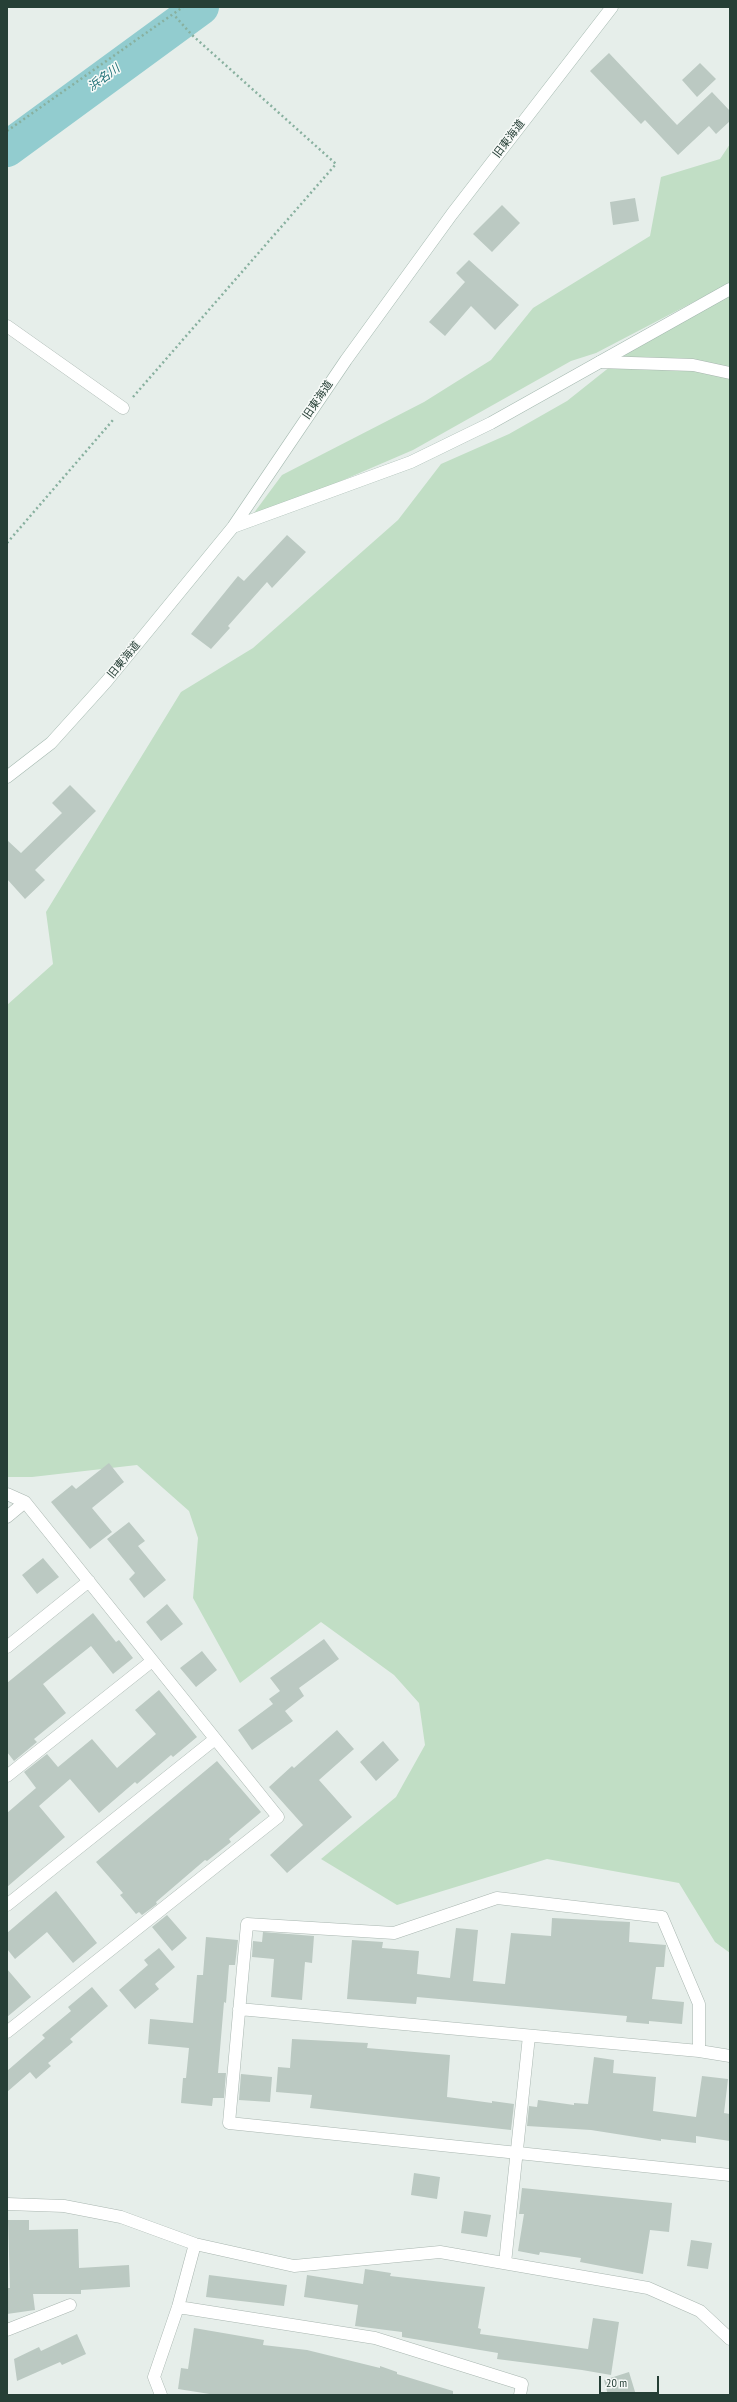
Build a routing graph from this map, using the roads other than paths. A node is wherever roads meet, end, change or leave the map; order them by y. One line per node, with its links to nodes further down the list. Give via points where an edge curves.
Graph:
1 (612, 7): 7 (street, 旧東海道, via 452,214 360,341)
2 (730, 289): 4 (street)
3 (7, 326): 6 (street)
4 (600, 362): 5 (street, via 693,365); 7 (street, via 491,423 411,462)
5 (730, 373)
6 (123, 408)
7 (233, 527): 8 (street, 旧東海道, via 106,682 51,743)
8 (7, 778)
9 (7, 1494): 10 (street)
10 (25, 1502): 11 (street); 12 (street)
11 (7, 1517)
12 (89, 1582): 13 (street); 14 (street)
13 (7, 1647)
14 (152, 1661): 15 (street); 16 (street)
15 (215, 1739): 17 (street); 19 (street, via 278,1817)
16 (7, 1776)
17 (7, 1905)
18 (239, 2009): 20 (street); 21 (street, via 247,1924 394,1933 498,1898 662,1917 699,2004); 23 (street, via 229,2122)
19 (7, 2032)
20 (530, 2036): 21 (street); 23 (street)
21 (699, 2051): 22 (street)
22 (730, 2056)
23 (517, 2153): 24 (street); 27 (street)
24 (730, 2175)
25 (7, 2204): 26 (street, via 64,2206 121,2217)
26 (195, 2244): 27 (street, via 294,2266 440,2252); 29 (street)
27 (505, 2263): 31 (street, via 648,2288 700,2311)
28 (70, 2305): 30 (street)
29 (178, 2307): 32 (street, via 154,2377); 33 (street, via 375,2338 522,2384)
30 (7, 2330)
31 (730, 2340)
32 (161, 2395)
33 (520, 2395)

